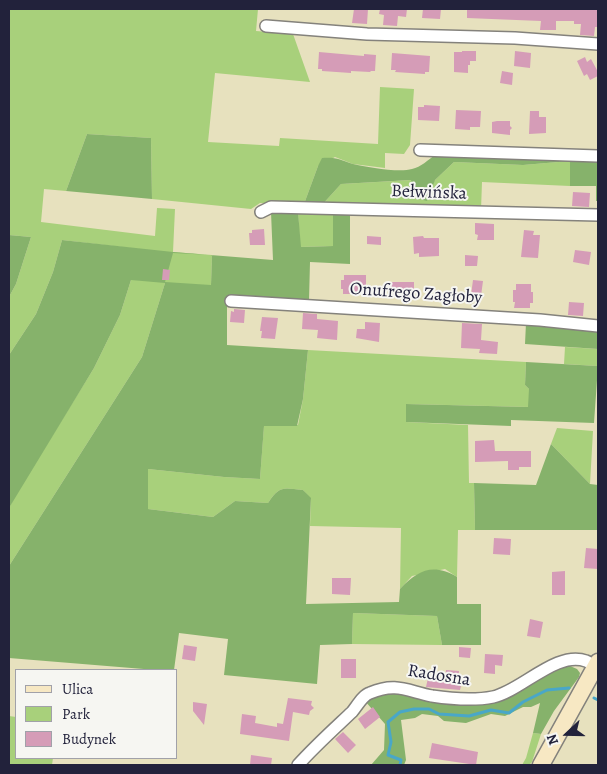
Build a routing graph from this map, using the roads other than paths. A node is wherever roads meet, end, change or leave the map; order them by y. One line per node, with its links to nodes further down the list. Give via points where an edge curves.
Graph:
1 (266, 26): 2 (street, via 367,34)
2 (598, 44)
3 (420, 150): 4 (street)
4 (598, 156)
5 (261, 212): 6 (street, Bełwińska, via 271,207)
6 (598, 215)
7 (231, 301): 8 (street, Onufrego Zagłoby)
8 (598, 326)
9 (597, 664): 10 (street, Radosna, via 563,662 512,690 483,698 432,696 402,687 377,690 367,694); 11 (main road)
10 (298, 765)
11 (541, 765)

